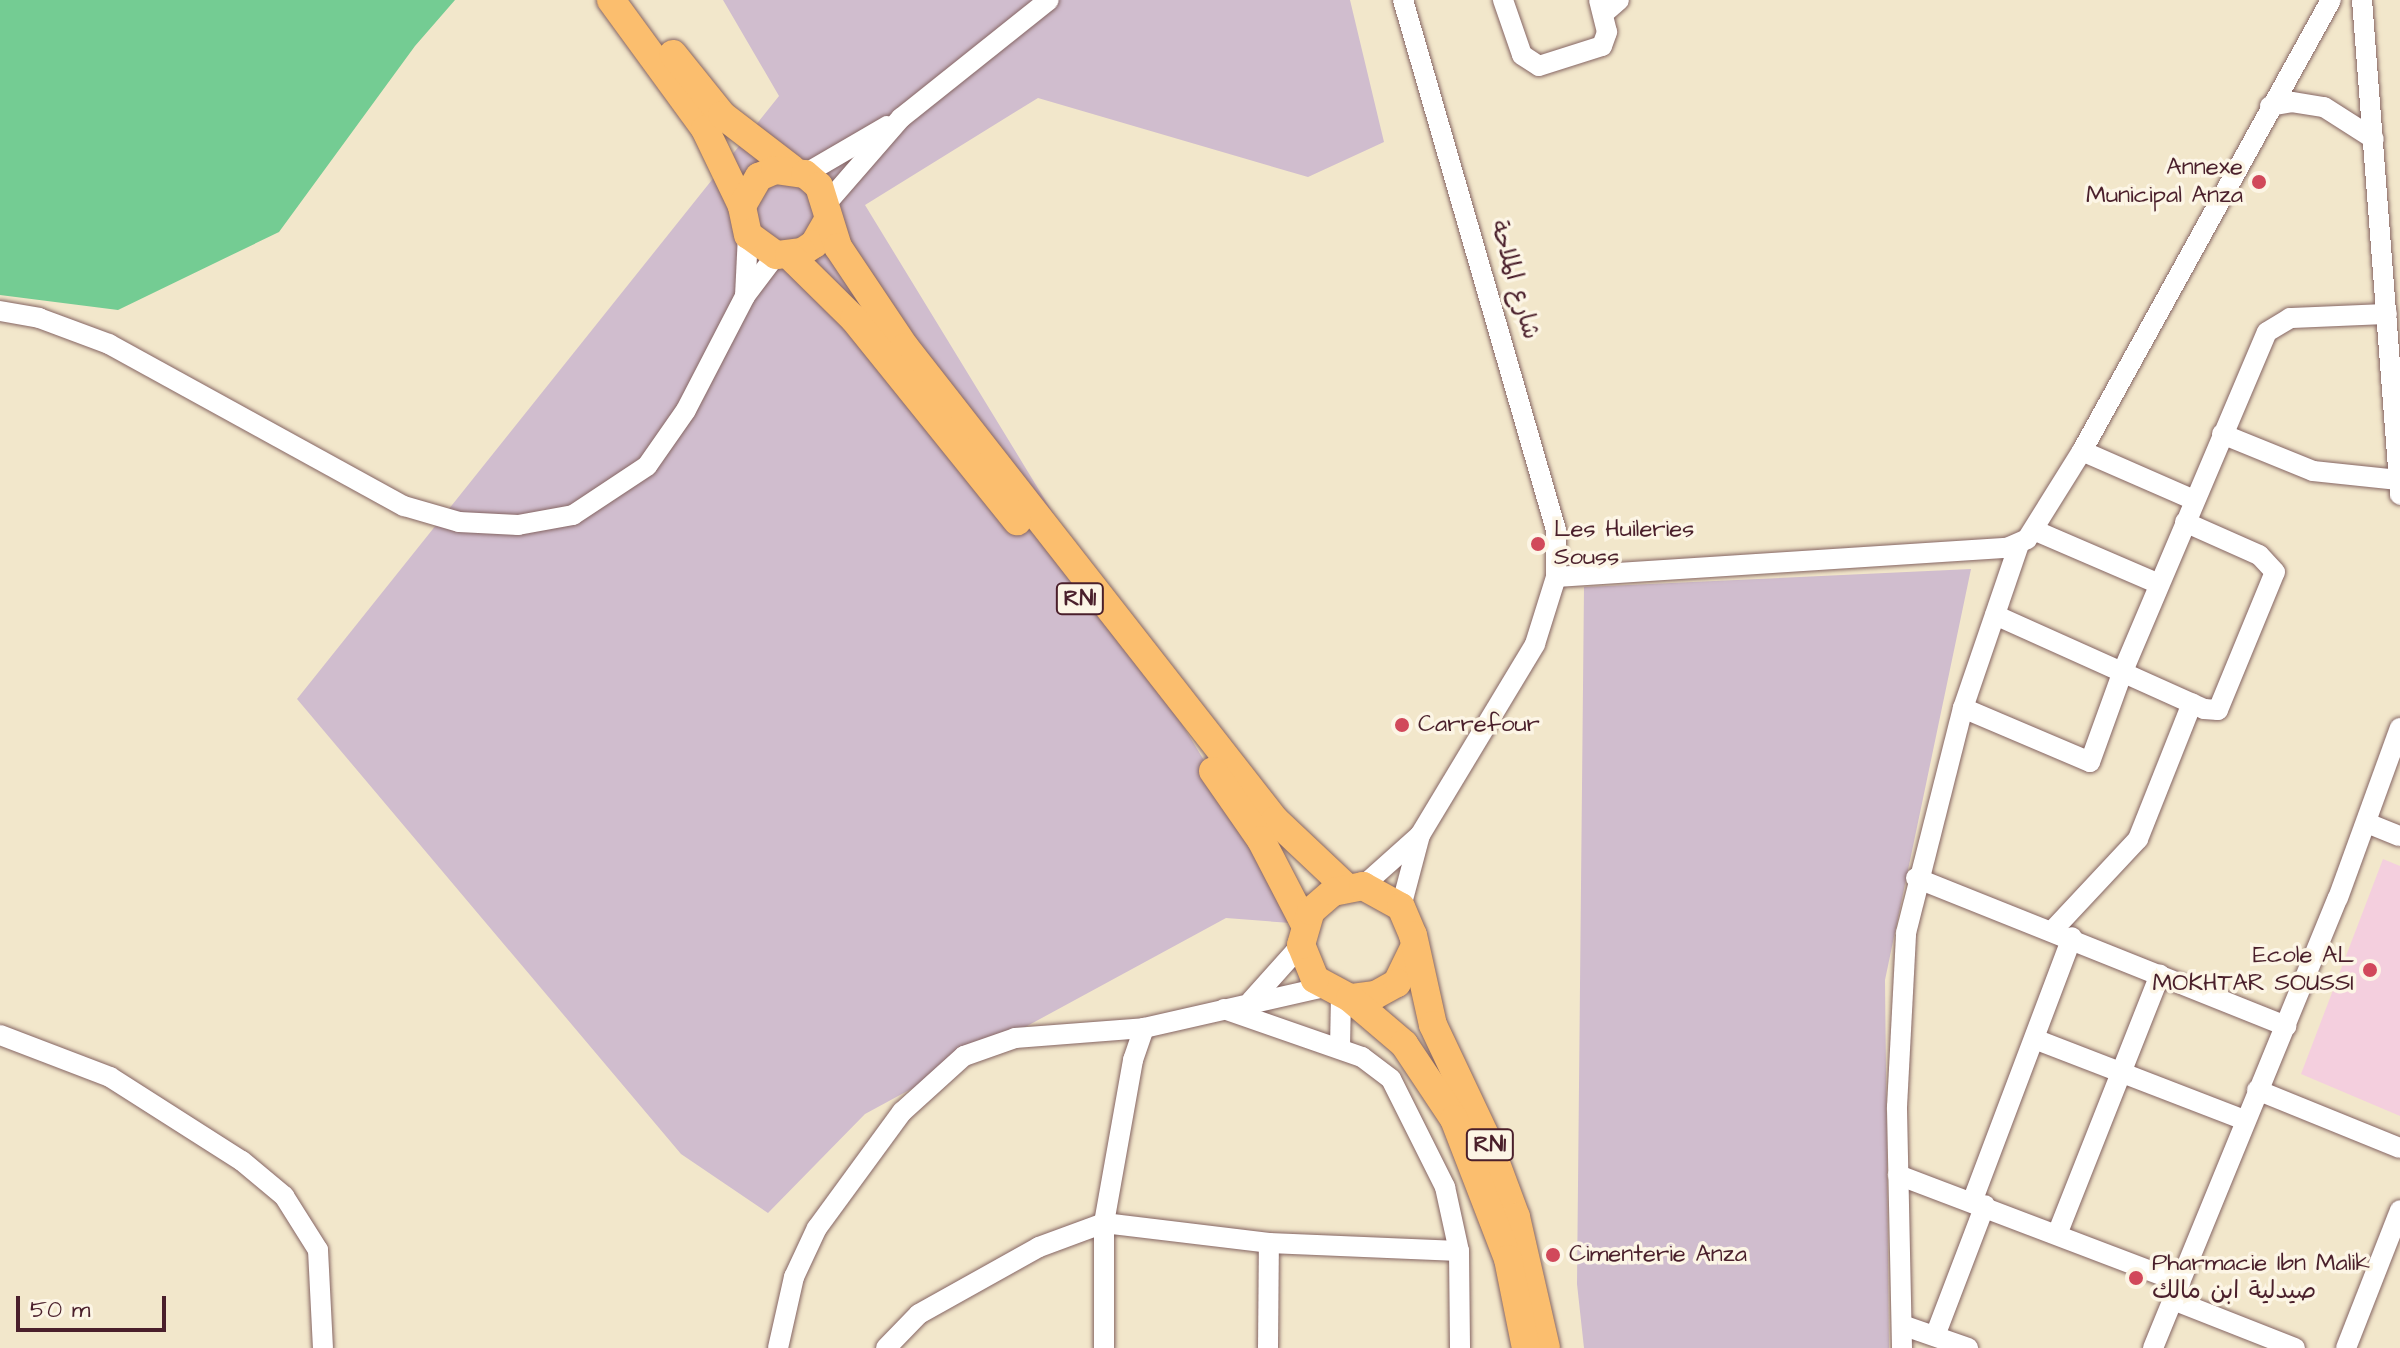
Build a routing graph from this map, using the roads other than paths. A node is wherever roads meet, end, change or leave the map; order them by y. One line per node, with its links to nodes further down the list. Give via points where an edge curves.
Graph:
1 (611, 0): 13 (highway, via 705,129)
2 (632, 0): 12 (highway, RN1, via 722,115)
3 (1049, 0): 10 (street)
4 (1403, 0): 27 (street, شارع الملاحة, via 1556,530)
5 (1503, 0): 8 (street, via 1522,55 1539,66 1602,46)
6 (2331, 0): 9 (street)
7 (2362, 0): 11 (street)
8 (1607, 5)
9 (2270, 106): 11 (street, via 2292,102 2324,107); 21 (street)
10 (901, 118): 12 (street); 14 (street)
11 (2374, 139): 19 (street)
12 (798, 171): 13 (highway, via 759,177); 14 (highway, RN1)
13 (742, 206): 15 (highway)
14 (827, 211): 16 (highway, via 814,244); 38 (highway, RN1, via 865,293 1025,501 1275,820)
15 (748, 235): 16 (highway, RN1); 17 (street)
16 (783, 255): 17 (street); 40 (highway, RN1, via 876,345 1161,700 1249,821)
17 (745, 296): 18 (street, via 686,410 647,466 573,515 518,525 459,522 404,506 109,344 39,318)
18 (0, 311)
19 (2387, 314): 20 (street, via 2290,318 2274,324 2253,356); 22 (street)
20 (2222, 434): 22 (street, via 2313,471); 23 (street)
21 (2082, 451): 23 (street); 25 (street)
22 (2399, 487)
23 (2194, 500): 24 (street)
24 (2185, 522): 28 (street); 31 (street, via 2259,555 2275,572 2222,706 2209,711)
25 (2036, 531): 26 (street); 28 (street)
26 (2019, 544): 27 (street); 29 (street)
27 (1556, 577): 35 (street, شارع الملاحة, via 1535,644)
28 (2159, 584): 30 (street)
29 (1995, 615): 30 (street); 32 (street)
30 (2123, 671): 31 (street); 32 (street, via 2090,762)
31 (2192, 703): 41 (street, via 2138,839)
32 (1963, 708): 37 (street)
33 (2400, 728): 34 (street)
34 (2367, 823): 36 (street); 47 (street)
35 (1420, 835): 38 (street); 39 (street)
36 (2400, 836)
37 (1916, 878): 41 (street); 56 (street, via 1899,1031)
38 (1355, 887): 39 (highway, RN1); 40 (highway, via 1320,900)
39 (1401, 907): 42 (highway, RN1, via 1413,935)
40 (1303, 934): 44 (highway, RN1, via 1308,968); 45 (street)
41 (2062, 934): 43 (street); 50 (street)
42 (1413, 950): 44 (highway, via 1397,983 1375,995); 73 (highway, RN1, via 1433,1025 1487,1139 1516,1217)
43 (2160, 974): 47 (street); 52 (street)
44 (1338, 994): 45 (street); 51 (street); 72 (highway, RN1, via 1404,1044 1454,1119 1508,1259)
45 (1251, 1001): 46 (street)
46 (1224, 1009): 48 (street); 51 (street)
47 (2286, 1026): 53 (street)
48 (1144, 1028): 59 (street, via 1133,1060); 67 (street, via 1015,1038 986,1045 940,1072 902,1112 817,1228 794,1277)
49 (0, 1035): 66 (street, via 110,1077 242,1161 284,1196 318,1250)
50 (2037, 1040): 52 (street); 57 (street)
51 (1340, 1048): 62 (street, via 1391,1079 1445,1187)
52 (2119, 1070): 54 (street); 60 (street)
53 (2257, 1090): 54 (street); 55 (street)
54 (2244, 1120): 63 (street)
55 (2400, 1148)
56 (1898, 1175): 57 (street); 64 (street)
57 (1979, 1204): 60 (street); 65 (street)
58 (2400, 1210): 78 (street)
59 (1104, 1223): 61 (street); 68 (street, via 1039,1247 919,1314); 69 (street)
60 (2058, 1232): 63 (street)
61 (1269, 1243): 62 (street); 70 (street)
62 (1459, 1251): 71 (street)
63 (2176, 1291): 76 (street); 77 (street)
64 (1902, 1325): 65 (street); 74 (street)
65 (1935, 1336): 75 (street)
66 (323, 1348)
67 (778, 1348)
68 (886, 1348)
69 (1104, 1348)
70 (1268, 1348)
71 (1460, 1348)
72 (1526, 1348)
73 (1546, 1348)
74 (1902, 1348)
75 (1968, 1348)
76 (2153, 1348)
77 (2295, 1348)
78 (2346, 1348)

